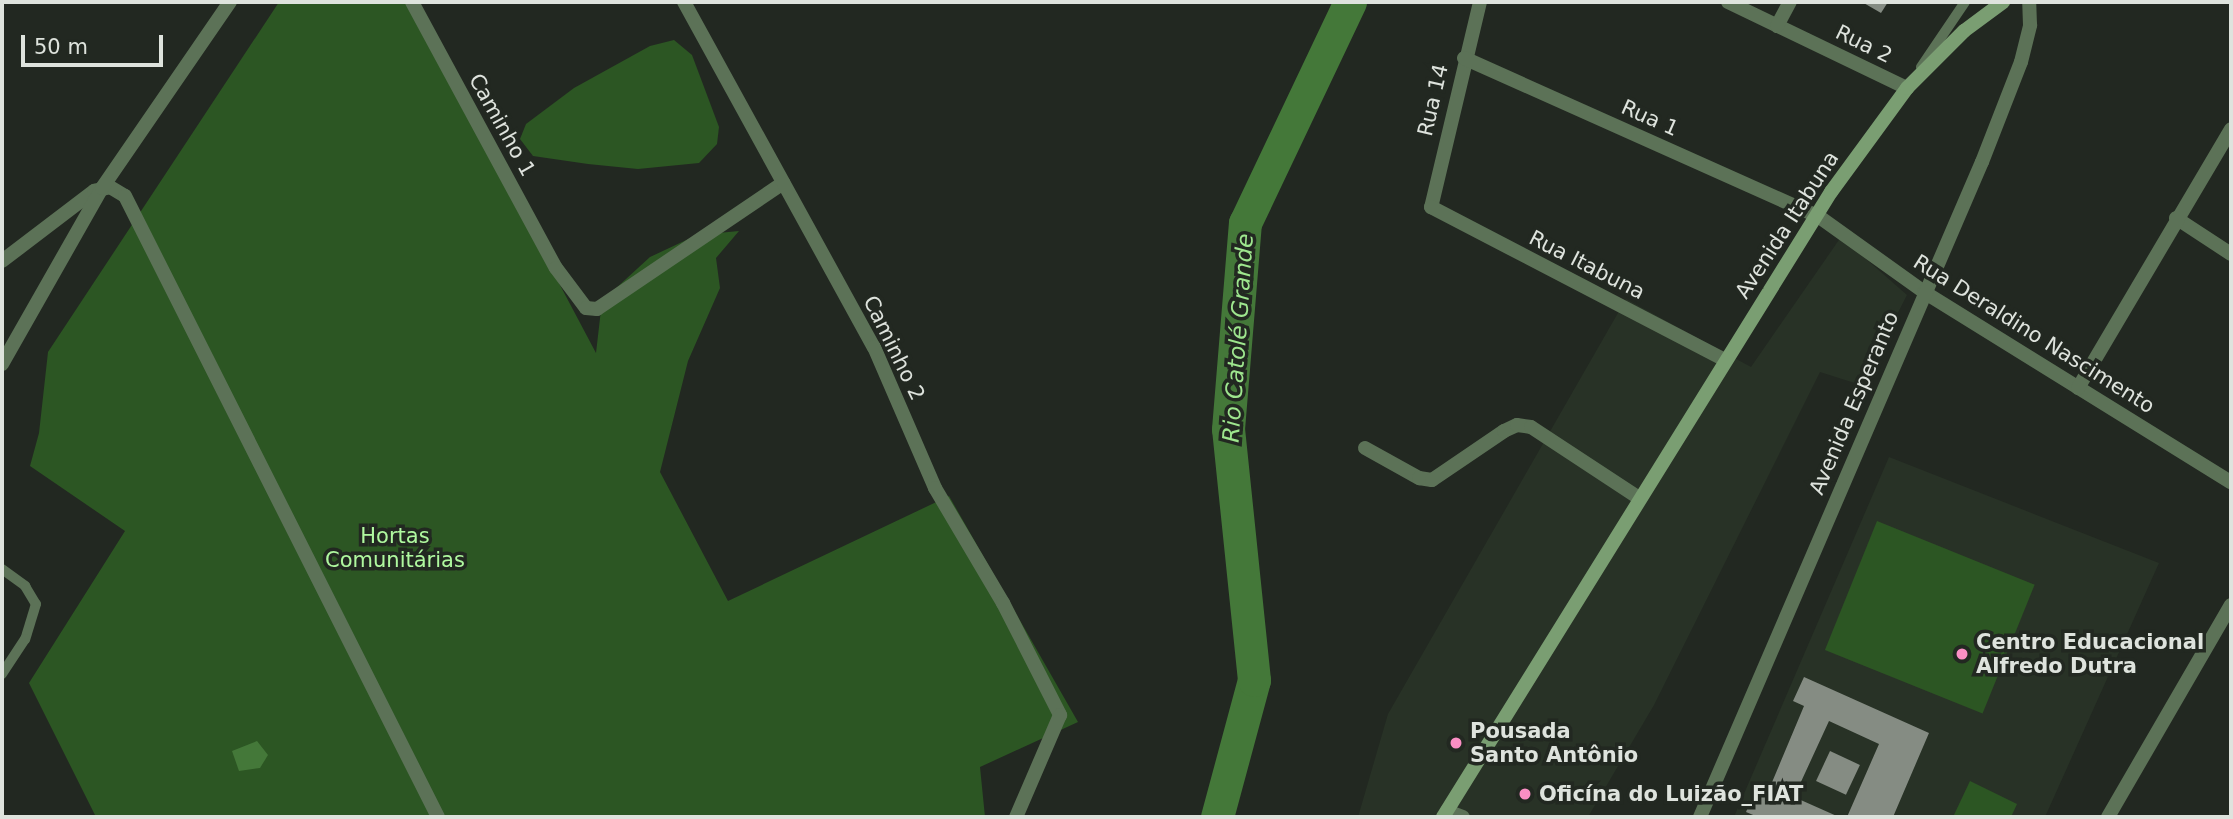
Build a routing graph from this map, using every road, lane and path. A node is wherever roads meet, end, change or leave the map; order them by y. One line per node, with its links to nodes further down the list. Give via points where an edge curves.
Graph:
1 (230, 2): 15 (street)
2 (412, 2): 14 (street, Caminho 1, via 556,268 580,303 597,309)
3 (684, 2): 14 (street, Caminho 2)
4 (1480, 2): 11 (street, Rua 14)
5 (1728, 2): 10 (street, Rua 2)
6 (1790, 2): 10 (street)
7 (1965, 2): 12 (lane)
8 (2003, 2): 12 (main road, Avenida Itabuna, via 1964,31)
9 (2029, 2): 21 (street, Avenida Esperanto, via 2030,25 2021,62)
10 (1777, 26): 12 (street, Rua 2)
11 (1464, 58): 16 (street, Rua 14); 17 (street, Rua 1)
12 (1907, 88): 17 (main road, Avenida Itabuna)
13 (2231, 129): 18 (street)
14 (783, 183): 33 (street, Caminho 2, via 874,347 935,488 1003,603 1060,715)
15 (102, 188): 20 (street); 23 (street); 32 (street, via 125,196)
16 (1430, 208): 22 (street, Rua Itabuna)
17 (1818, 216): 21 (street, Rua Deraldino Nascimento); 22 (main road, Avenida Itabuna)
18 (2176, 218): 19 (street); 24 (street)
19 (2231, 254)
20 (2, 261)
21 (1924, 292): 24 (street, Rua Deraldino Nascimento); 35 (street, Avenida Esperanto)
22 (1723, 359): 27 (main road, Avenida Itabuna)
23 (2, 364)
24 (2078, 388): 26 (street, Rua Deraldino Nascimento)
25 (1365, 448): 27 (street, via 1419,478 1432,480 1503,431 1517,425 1531,427)
26 (2231, 482)
27 (1639, 498): 31 (main road, Avenida Itabuna)
28 (2, 569): 30 (lane, via 25,586 36,604 25,639)
29 (2231, 605): 36 (street)
30 (2, 674)
31 (1445, 814): 34 (street)
32 (438, 817)
33 (1016, 817)
34 (1464, 817)
35 (1700, 817)
36 (2108, 817)

